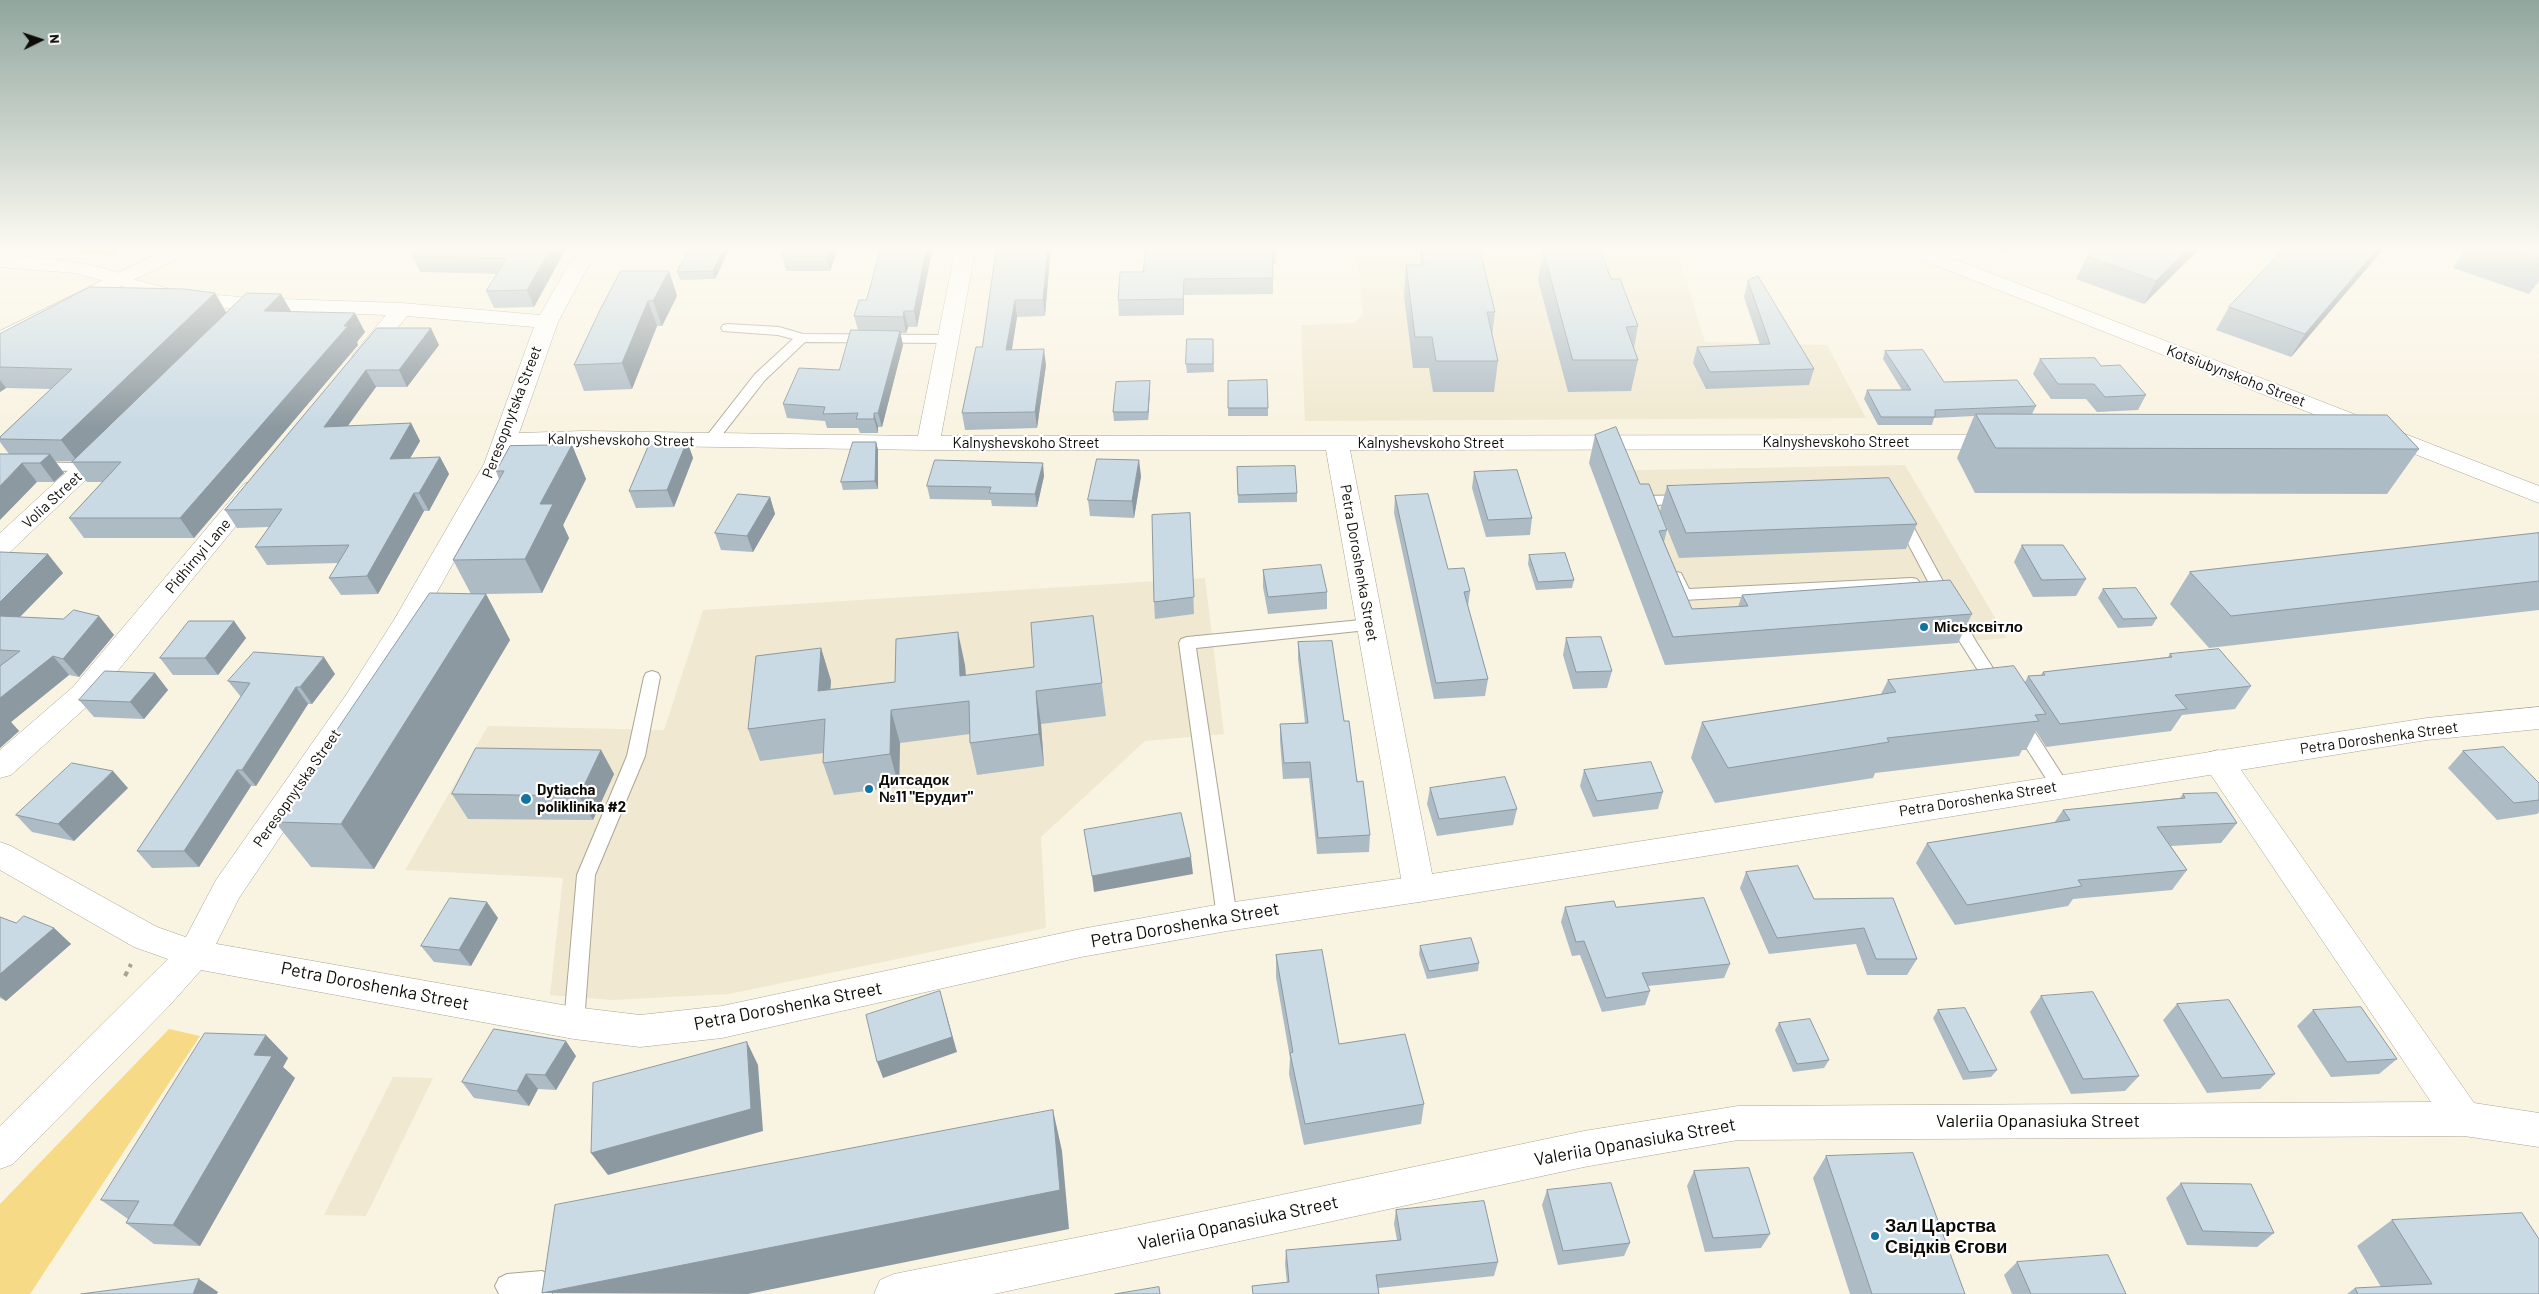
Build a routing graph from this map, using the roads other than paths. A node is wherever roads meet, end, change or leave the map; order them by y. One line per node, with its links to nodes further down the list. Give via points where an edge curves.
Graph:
1 (72, 306): 12 (street)
2 (250, 306): 9 (street)
3 (324, 306): 7 (street)
4 (556, 306): 8 (street, Peresopnytska Street)
5 (954, 306): 13 (street)
6 (2049, 306): 24 (street, Kotsiubynskoho Street, via 2343,429)
7 (402, 309): 8 (street); 14 (street)
8 (547, 322): 16 (street, Peresopnytska Street)
9 (233, 323)
10 (726, 328): 11 (lane, via 779,331)
11 (802, 338): 13 (lane); 17 (lane, via 760,377)
12 (0, 339)
13 (947, 339): 19 (street)
14 (347, 376)
15 (122, 432): 22 (street, Volia Street)
16 (504, 440): 17 (street, Kalnyshevskoho Street); 40 (street, Peresopnytska Street, via 496,464 405,625 227,889)
17 (710, 441): 19 (street, Kalnyshevskoho Street)
18 (2026, 442): 20 (street, Kalnyshevskoho Street)
19 (928, 443): 20 (street, Kalnyshevskoho Street)
20 (1337, 443): 31 (street, Petra Doroshenka Street)
21 (0, 466): 22 (lane)
22 (87, 467): 28 (street, Volia Street)
23 (267, 472): 35 (street, Pidhirnyi Lane, via 83,694)
24 (2539, 494)
25 (1705, 499): 27 (lane, via 1646,501)
26 (1894, 504): 30 (lane)
27 (1656, 526)
28 (0, 548)
29 (1670, 560): 30 (lane, via 1683,595)
30 (1936, 582): 36 (lane, via 1968,642)
31 (1371, 625): 38 (street, Petra Doroshenka Street); 39 (lane, via 1187,643)
32 (652, 676): 41 (lane, via 636,756 586,875)
33 (2539, 718): 34 (street, Petra Doroshenka Street, via 2427,729)
34 (2218, 761): 36 (street, Petra Doroshenka Street); 42 (street)
35 (0, 767)
36 (2060, 786): 38 (street, Petra Doroshenka Street)
37 (0, 855): 40 (street, Petra Doroshenka Street, via 146,937)
38 (1419, 889): 39 (street, Petra Doroshenka Street)
39 (1227, 917): 41 (street, Petra Doroshenka Street, via 1080,943 722,1022 640,1031)
40 (194, 954): 41 (street, Petra Doroshenka Street); 44 (street, Peresopnytska Street)
41 (574, 1023)
42 (2464, 1119): 43 (street, Valeriia Opanasiuka Street); 47 (street, Valeriia Opanasiuka Street, via 1738,1123 1556,1155)
43 (2539, 1130)
44 (0, 1150)
45 (507, 1286): 46 (lane, via 542,1283)
46 (540, 1294)
47 (894, 1294)

